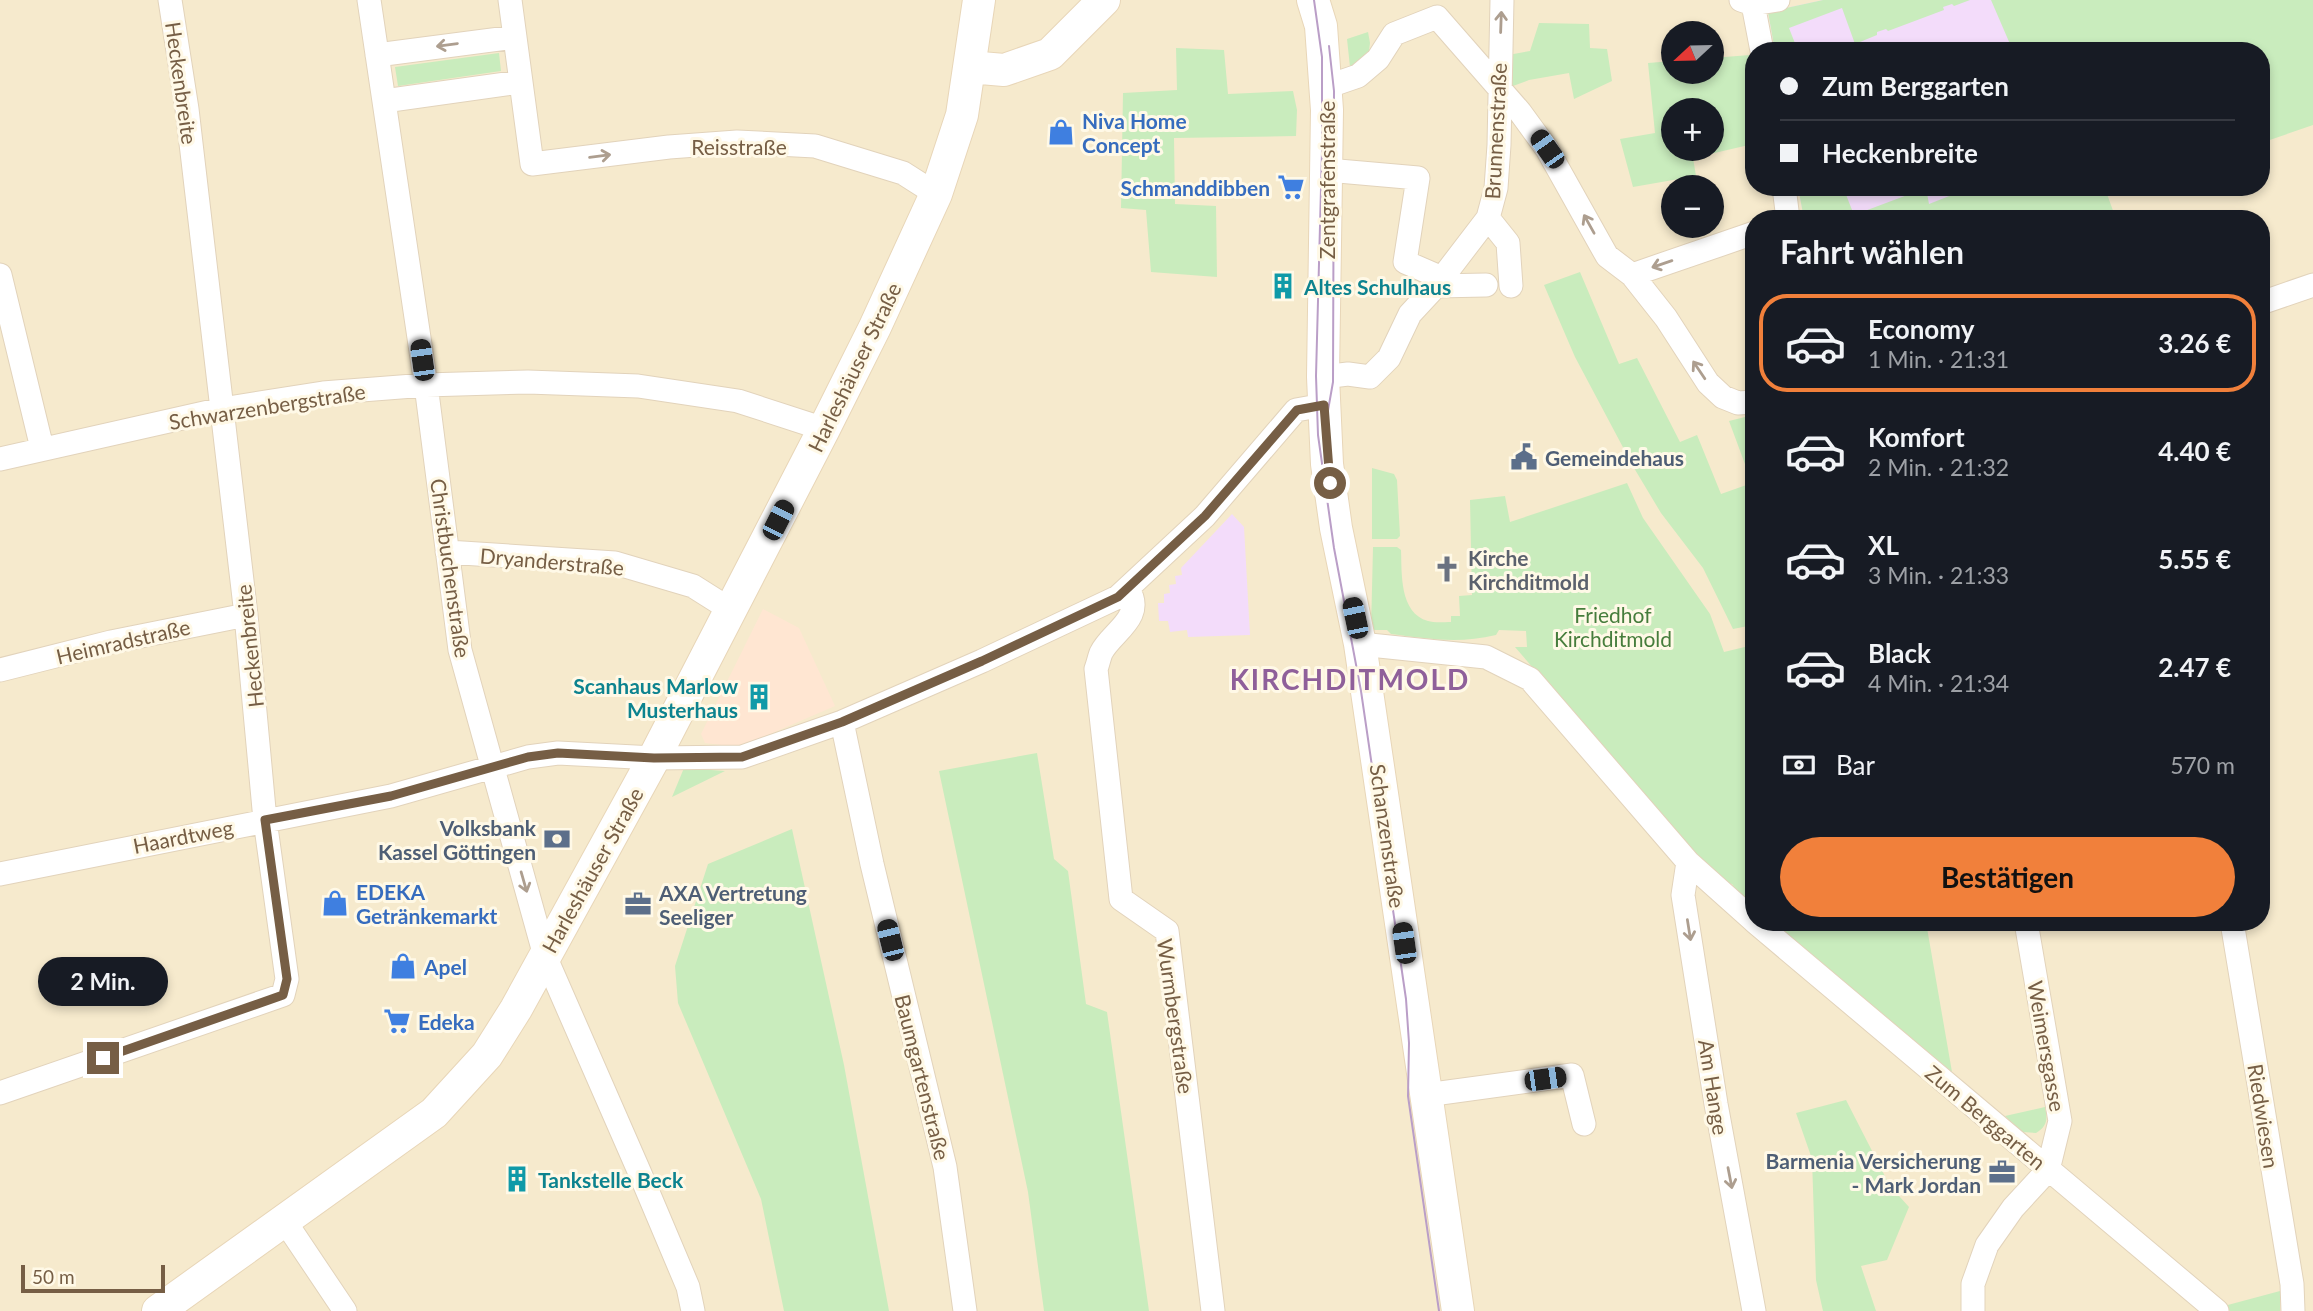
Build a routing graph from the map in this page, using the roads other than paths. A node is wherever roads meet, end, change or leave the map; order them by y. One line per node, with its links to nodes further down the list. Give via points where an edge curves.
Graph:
1 (170, 0): 33 (street, Heckenbreite)
2 (369, 0): 13 (street, Christbuchenstraße)
3 (510, 0): 11 (street)
4 (979, 0): 14 (main road, Harleshäuser Straße)
5 (1104, 0): 14 (main road, via 1050,54 1004,70)
6 (1313, 0): 16 (main road, Zentgrafenstraße, via 1321,26)
7 (1502, 0): 17 (street, Brunnenstraße, one-way to 7)
8 (1779, 0): 9 (street)
9 (1748, 1): 12 (street)
10 (1435, 8): 16 (street, via 1394,34 1378,60 1358,76); 17 (street)
11 (515, 37): 13 (street, one-way to 13); 15 (street)
12 (1759, 42)
13 (377, 55): 18 (street, Christbuchenstraße)
14 (969, 67): 20 (main road, Harleshäuser Straße, via 962,114)
15 (520, 82): 18 (street); 20 (street, Reisstraße, one-way to 20, via 532,164 737,142 815,146 904,173)
16 (1326, 87): 19 (main road, Zentgrafenstraße)
17 (1501, 93): 21 (street, Brunnenstraße, via 1496,188); 24 (street, one-way to 17, via 1607,256 1547,149)
18 (384, 101): 30 (street, Christbuchenstraße)
19 (1327, 170): 25 (street, via 1418,178 1405,262); 31 (main road, Zentgrafenstraße)
20 (936, 194): 34 (main road, Harleshäuser Straße)
21 (1488, 218): 25 (street, Brunnenstraße); 28 (street, via 1508,243)
22 (1745, 236): 24 (street, one-way to 24)
23 (0, 275): 35 (street)
24 (1632, 275): 32 (street, one-way to 24, via 1723,397 1708,383)
25 (1439, 282): 26 (street); 31 (street, Brunnenstraße, via 1410,314 1389,358 1370,377 1348,374)
26 (1486, 285)
27 (2313, 285): 29 (street)
28 (1511, 286)
29 (2270, 300)
30 (426, 386): 33 (street, Schwarzenbergstraße, via 323,393); 34 (street, Schwarzenbergstraße, via 528,382 638,386 738,401); 38 (street, Christbuchenstraße)
31 (1324, 391): 37 (main road, Zentgrafenstraße); 39 (street, Haardtweg, via 1297,410 1205,516)
32 (1745, 403)
33 (222, 409): 35 (street, Schwarzenbergstraße); 41 (street, Heckenbreite)
34 (824, 429): 40 (main road, Harleshäuser Straße)
35 (42, 448): 36 (street, Schwarzenbergstraße)
36 (0, 459)
37 (1336, 528): 42 (main road, Schanzenstraße)
38 (447, 552): 40 (street, Dryanderstraße, via 615,563 693,586); 46 (street, Christbuchenstraße, via 460,650)
39 (1128, 589): 44 (street, Haardtweg, via 982,661); 64 (street, Wurmbergstraße, via 1133,610 1102,651 1096,669 1121,899 1167,931)
40 (731, 610): 45 (main road, Harleshäuser Straße)
41 (246, 615): 43 (street, Heimradstraße); 47 (street, Heckenbreite)
42 (1360, 644): 48 (street, Zum Berggarten, via 1486,657 1530,679); 56 (main road, Schanzenstraße)
43 (0, 670)
44 (842, 722): 45 (street, Haardtweg, via 742,757); 63 (street, Baumgartenstraße, via 945,1167)
45 (654, 758): 46 (street, Haardtweg, via 558,753); 54 (main road, Harleshäuser Straße)
46 (494, 768): 47 (street, Haardtweg, via 391,796); 54 (street, Christbuchenstraße, one-way to 54)
47 (265, 820): 49 (street, Haardtweg); 55 (street, Heckenbreite, via 287,979 283,995)
48 (1688, 862): 50 (street, Zum Berggarten); 66 (street, Am Hange, one-way to 66, via 1683,895)
49 (0, 874)
50 (1745, 914)
51 (1765, 931): 58 (street, Zum Berggarten)
52 (2028, 931): 58 (street, Weimersgasse, via 2060,1121)
53 (2233, 931): 69 (street, Riedwiesen)
54 (545, 956): 59 (main road, Harleshäuser Straße, via 487,1055 434,1112); 62 (street, Christbuchenstraße, via 688,1287)
55 (0, 1093)
56 (1426, 1095): 57 (street, via 1572,1075); 65 (main road, Schanzenstraße)
57 (1584, 1124)
58 (2048, 1170): 67 (street, via 1987,1245 1973,1284); 68 (street, Zum Berggarten)
59 (284, 1220): 60 (main road, Harleshäuser Straße); 61 (street)
60 (158, 1311)
61 (345, 1311)
62 (693, 1311)
63 (965, 1311)
64 (1213, 1311)
65 (1458, 1311)
66 (1754, 1311)
67 (1973, 1311)
68 (2217, 1311)
69 (2293, 1311)

